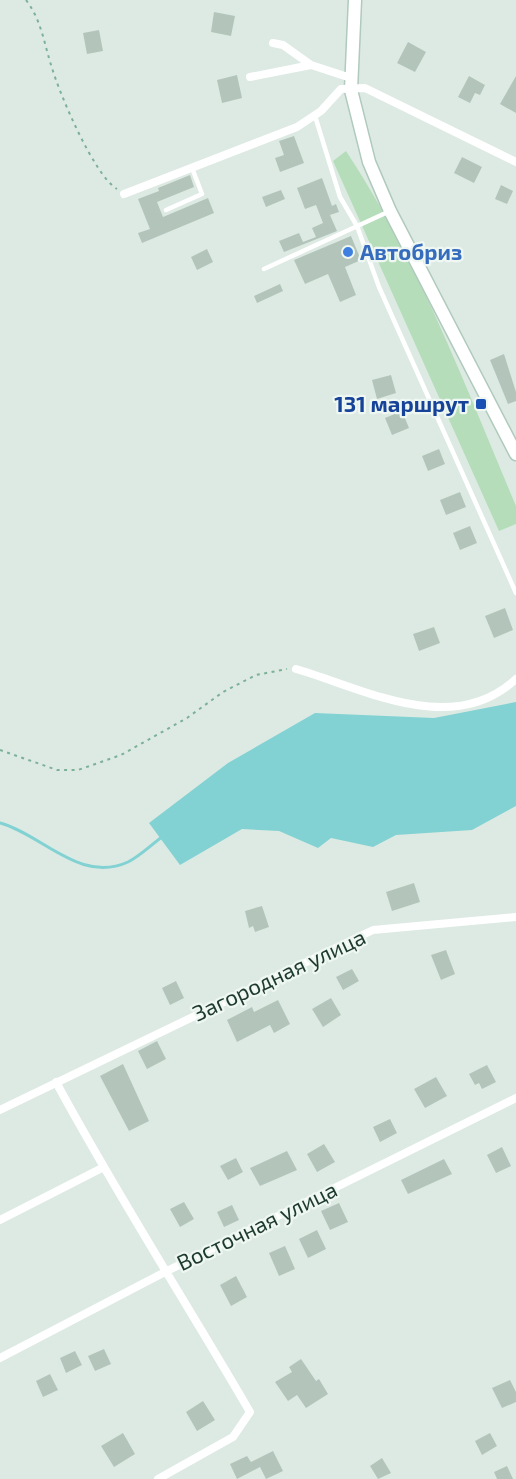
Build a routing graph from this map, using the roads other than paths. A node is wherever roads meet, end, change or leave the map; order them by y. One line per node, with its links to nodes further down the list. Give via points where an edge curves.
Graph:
1 (355, 0): 5 (street)
2 (273, 43): 3 (street, via 295,52)
3 (311, 65): 4 (street); 5 (street)
4 (250, 78)
5 (351, 84): 6 (street); 7 (street); 11 (street, via 369,162)
6 (315, 116): 8 (street, via 297,127); 12 (lane, via 340,197)
7 (516, 162)
8 (192, 168): 9 (street); 10 (lane, via 202,194)
9 (124, 194)
10 (166, 210)
11 (390, 210): 12 (lane); 14 (street)
12 (357, 226): 13 (lane); 15 (lane, via 379,287)
13 (264, 269)
14 (516, 454)
15 (516, 593)
16 (296, 669): 17 (street, via 385,699 438,708 463,706 501,693)
17 (516, 679)
18 (516, 917): 19 (street, Загородная улица, via 373,930)
19 (56, 1082): 21 (street, Загородная улица); 22 (street)
20 (516, 1098): 24 (street, Восточная улица)
21 (0, 1110)
22 (102, 1168): 23 (street); 24 (street)
23 (0, 1220)
24 (167, 1271): 25 (street, Восточная улица); 26 (street, via 250,1412 233,1437)
25 (0, 1358)
26 (158, 1479)

